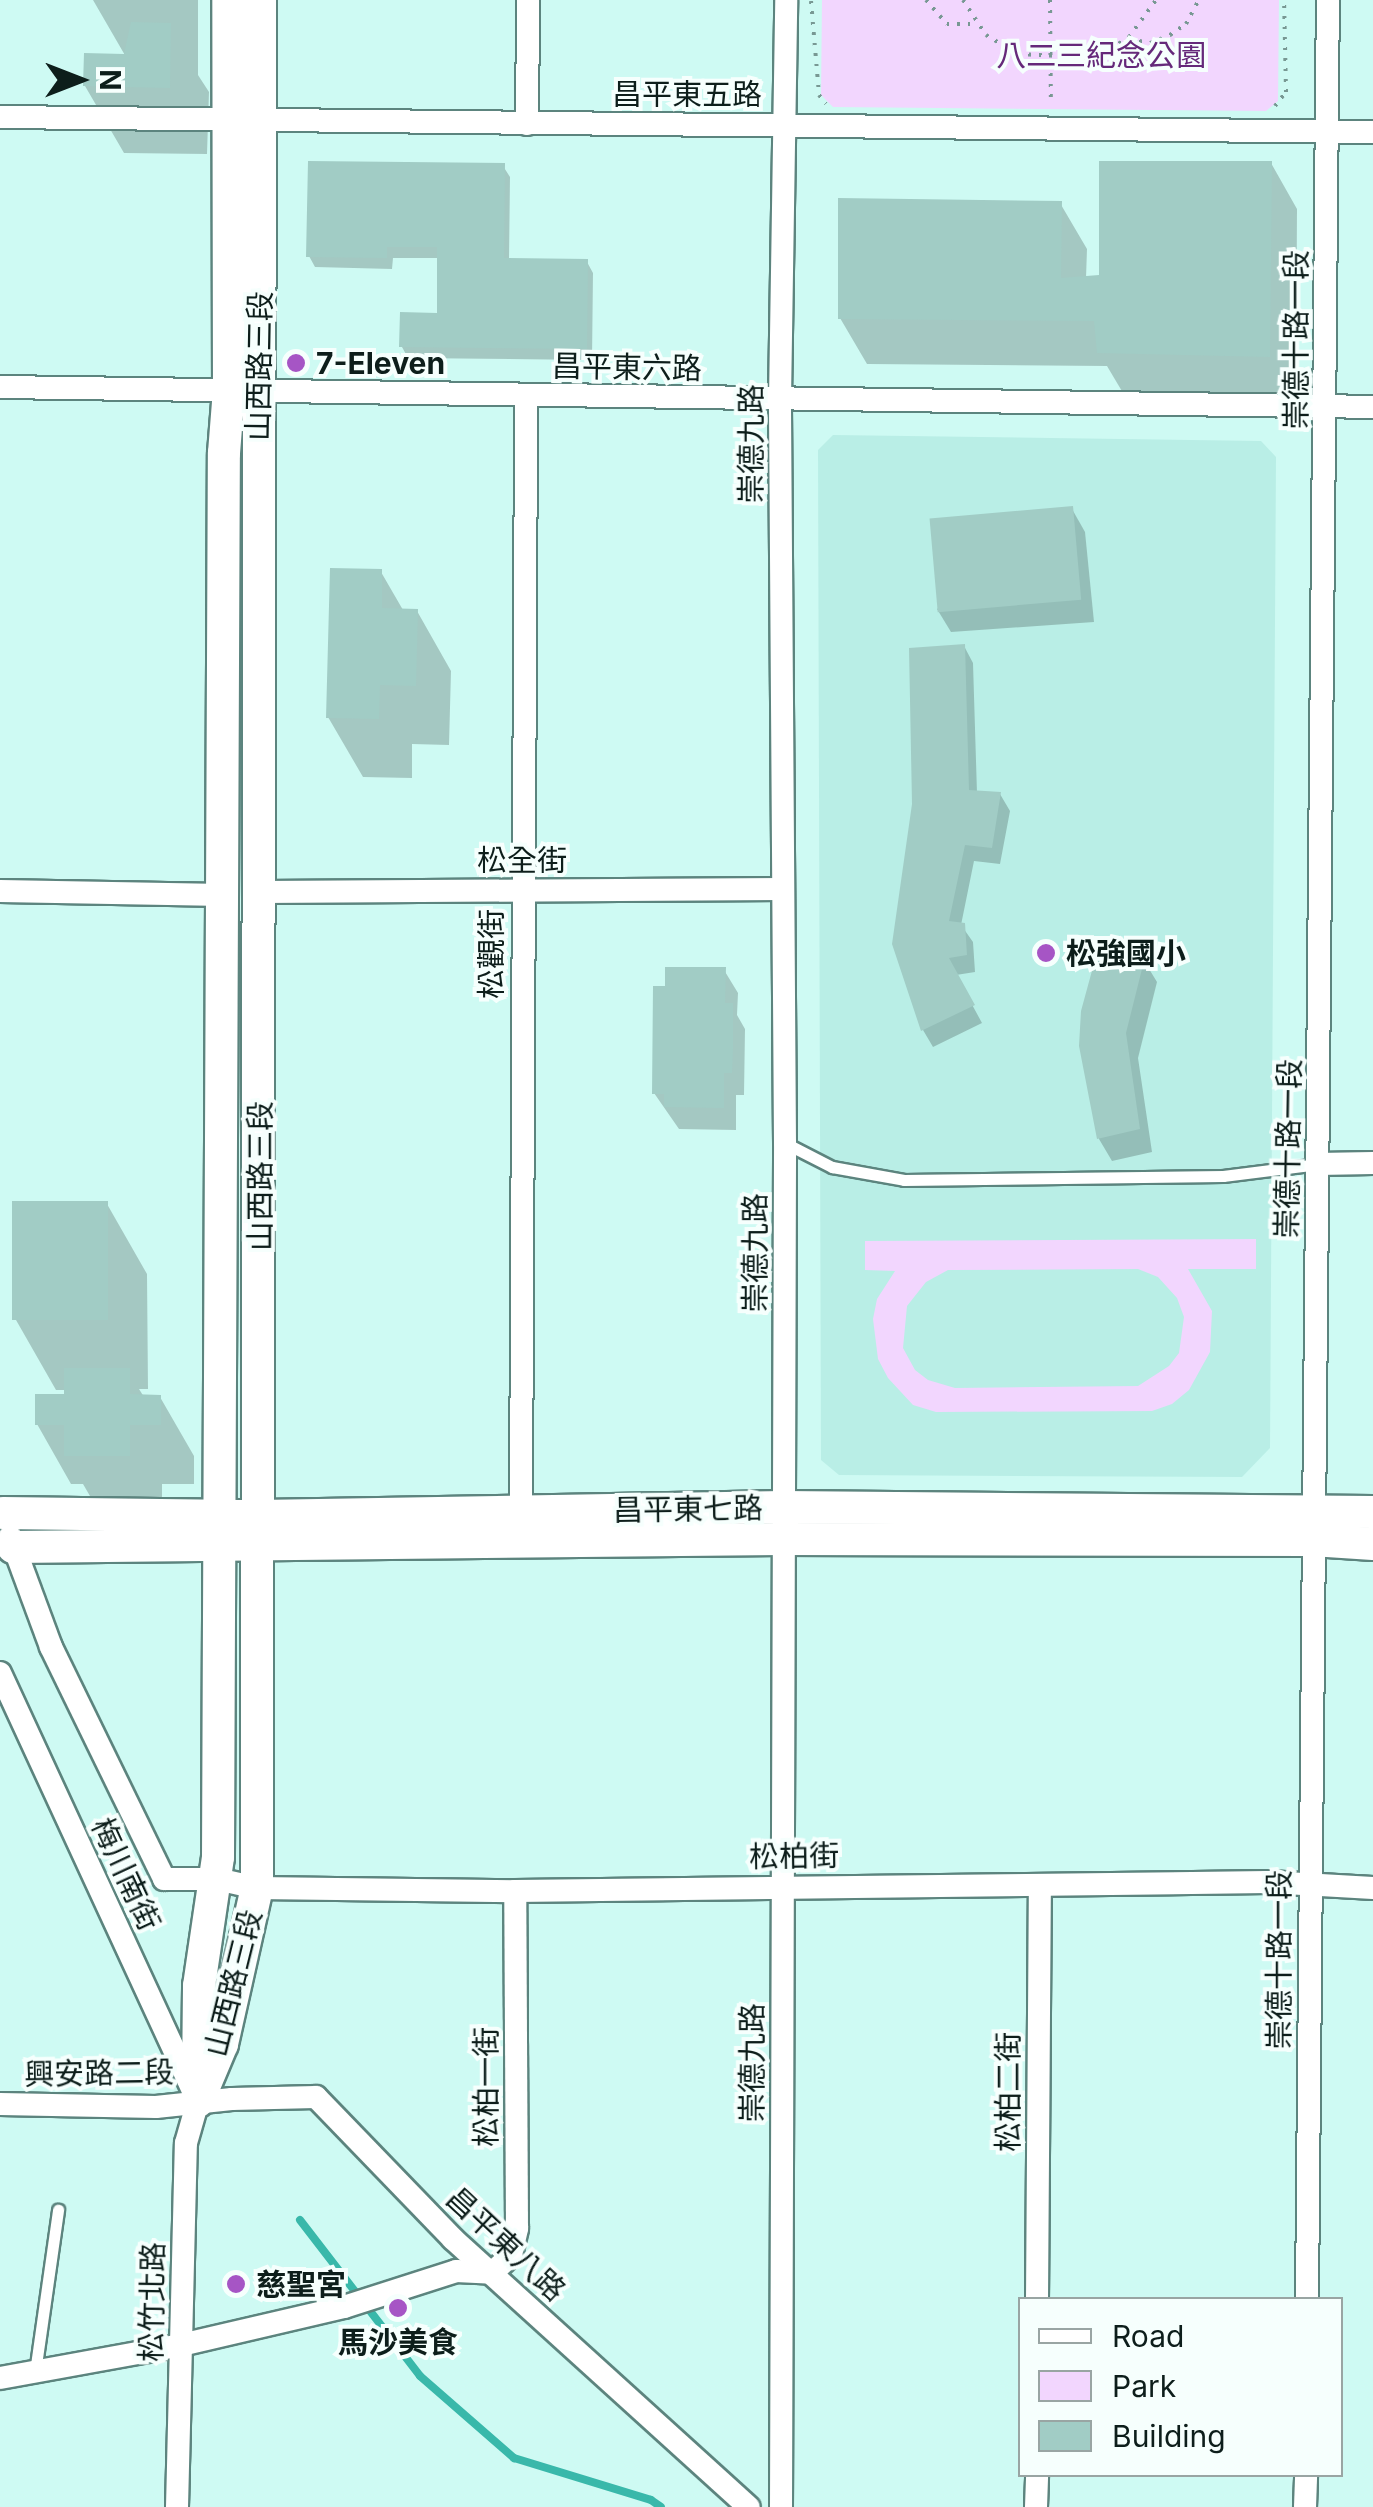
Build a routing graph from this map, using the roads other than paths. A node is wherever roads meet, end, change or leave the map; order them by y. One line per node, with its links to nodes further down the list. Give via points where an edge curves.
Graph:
1 (228, 0): 7 (street, 山西路三段)
2 (260, 0): 7 (street, 山西路三段)
3 (528, 0): 8 (street)
4 (786, 0): 9 (street, 崇德九路)
5 (1328, 0): 10 (street, 崇德十路一段)
6 (0, 117): 7 (street, 昌平東五路)
7 (244, 119): 8 (street, 昌平東五路); 13 (street, 山西路三段)
8 (527, 124): 9 (street, 昌平東五路)
9 (786, 124): 10 (street, 昌平東五路); 15 (street, 崇德九路)
10 (1328, 132): 11 (street, 昌平東五路); 16 (street, 崇德十路一段)
11 (1373, 132)
12 (0, 387): 13 (street, 昌平東六路)
13 (244, 389): 14 (street, 昌平東六路); 21 (street, 山西路三段); 22 (street, 山西路三段, via 224,453)
14 (526, 396): 15 (street, 昌平東六路); 19 (street, 松觀街)
15 (780, 399): 16 (street, 昌平東六路); 18 (street, 崇德九路)
16 (1325, 406): 17 (street, 昌平東六路); 25 (street, 崇德十路一段)
17 (1373, 406)
18 (783, 889): 19 (street, 松全街); 23 (street, 崇德九路)
19 (522, 890): 21 (street, 松全街); 29 (street, 松觀街)
20 (0, 891): 22 (street)
21 (261, 892): 32 (street, 山西路三段)
22 (224, 895): 28 (street, 山西路三段)
23 (785, 1143): 25 (lane, via 832,1167 904,1180 1222,1176); 30 (street, 崇德九路)
24 (1373, 1163): 25 (street)
25 (1318, 1164): 31 (street, 崇德十路一段)
26 (1, 1509): 28 (street, 昌平東七路); 34 (street)
27 (1373, 1512): 31 (street, 昌平東七路)
28 (219, 1513): 32 (street, 昌平東七路); 35 (street, 山西路三段)
29 (521, 1513): 30 (street, 昌平東七路); 32 (street, 昌平東七路)
30 (782, 1523): 31 (street, 昌平東七路); 32 (street, 昌平東七路); 38 (street, 崇德九路)
31 (1312, 1524): 33 (street, 昌平東七路); 40 (street, 崇德十路一段)
32 (259, 1531): 35 (street, 昌平東七路); 41 (street, 山西路三段)
33 (1373, 1544)
34 (13, 1546): 35 (street, 昌平東七路); 37 (street, via 51,1647 164,1879)
35 (220, 1546): 37 (street, 山西路三段)
36 (0, 1673): 44 (street, 梅川南街)
37 (217, 1879): 41 (street, 松柏街); 44 (street, 山西路三段, via 199,1986)
38 (783, 1885): 39 (street, 松柏街); 43 (street, 松柏街); 57 (street, 崇德九路)
39 (1040, 1885): 40 (street, 松柏街); 48 (street, 松柏二街)
40 (1310, 1885): 42 (street, 松柏街); 49 (street, 崇德十路一段)
41 (256, 1888): 43 (street, 松柏街); 44 (street, 山西路三段, via 222,2044)
42 (1373, 1888)
43 (515, 1891): 47 (street, 松柏一街, via 517,2228 511,2254)
44 (198, 2101): 45 (street, 興安路二段); 47 (street, 昌平東八路, via 316,2098); 50 (street, 松竹北路, via 186,2143)
45 (0, 2104)
46 (58, 2210): 51 (lane)
47 (492, 2273): 50 (street, via 456,2270 344,2306); 56 (street, 昌平東八路)
48 (1038, 2297)
49 (1307, 2297)
50 (181, 2345): 51 (street); 55 (street, 松竹北路)
51 (34, 2372): 52 (street)
52 (0, 2378)
53 (1036, 2477): 58 (street)
54 (1306, 2477): 59 (street)
55 (177, 2507)
56 (749, 2507)
57 (781, 2507)
58 (1036, 2507)
59 (1305, 2507)

